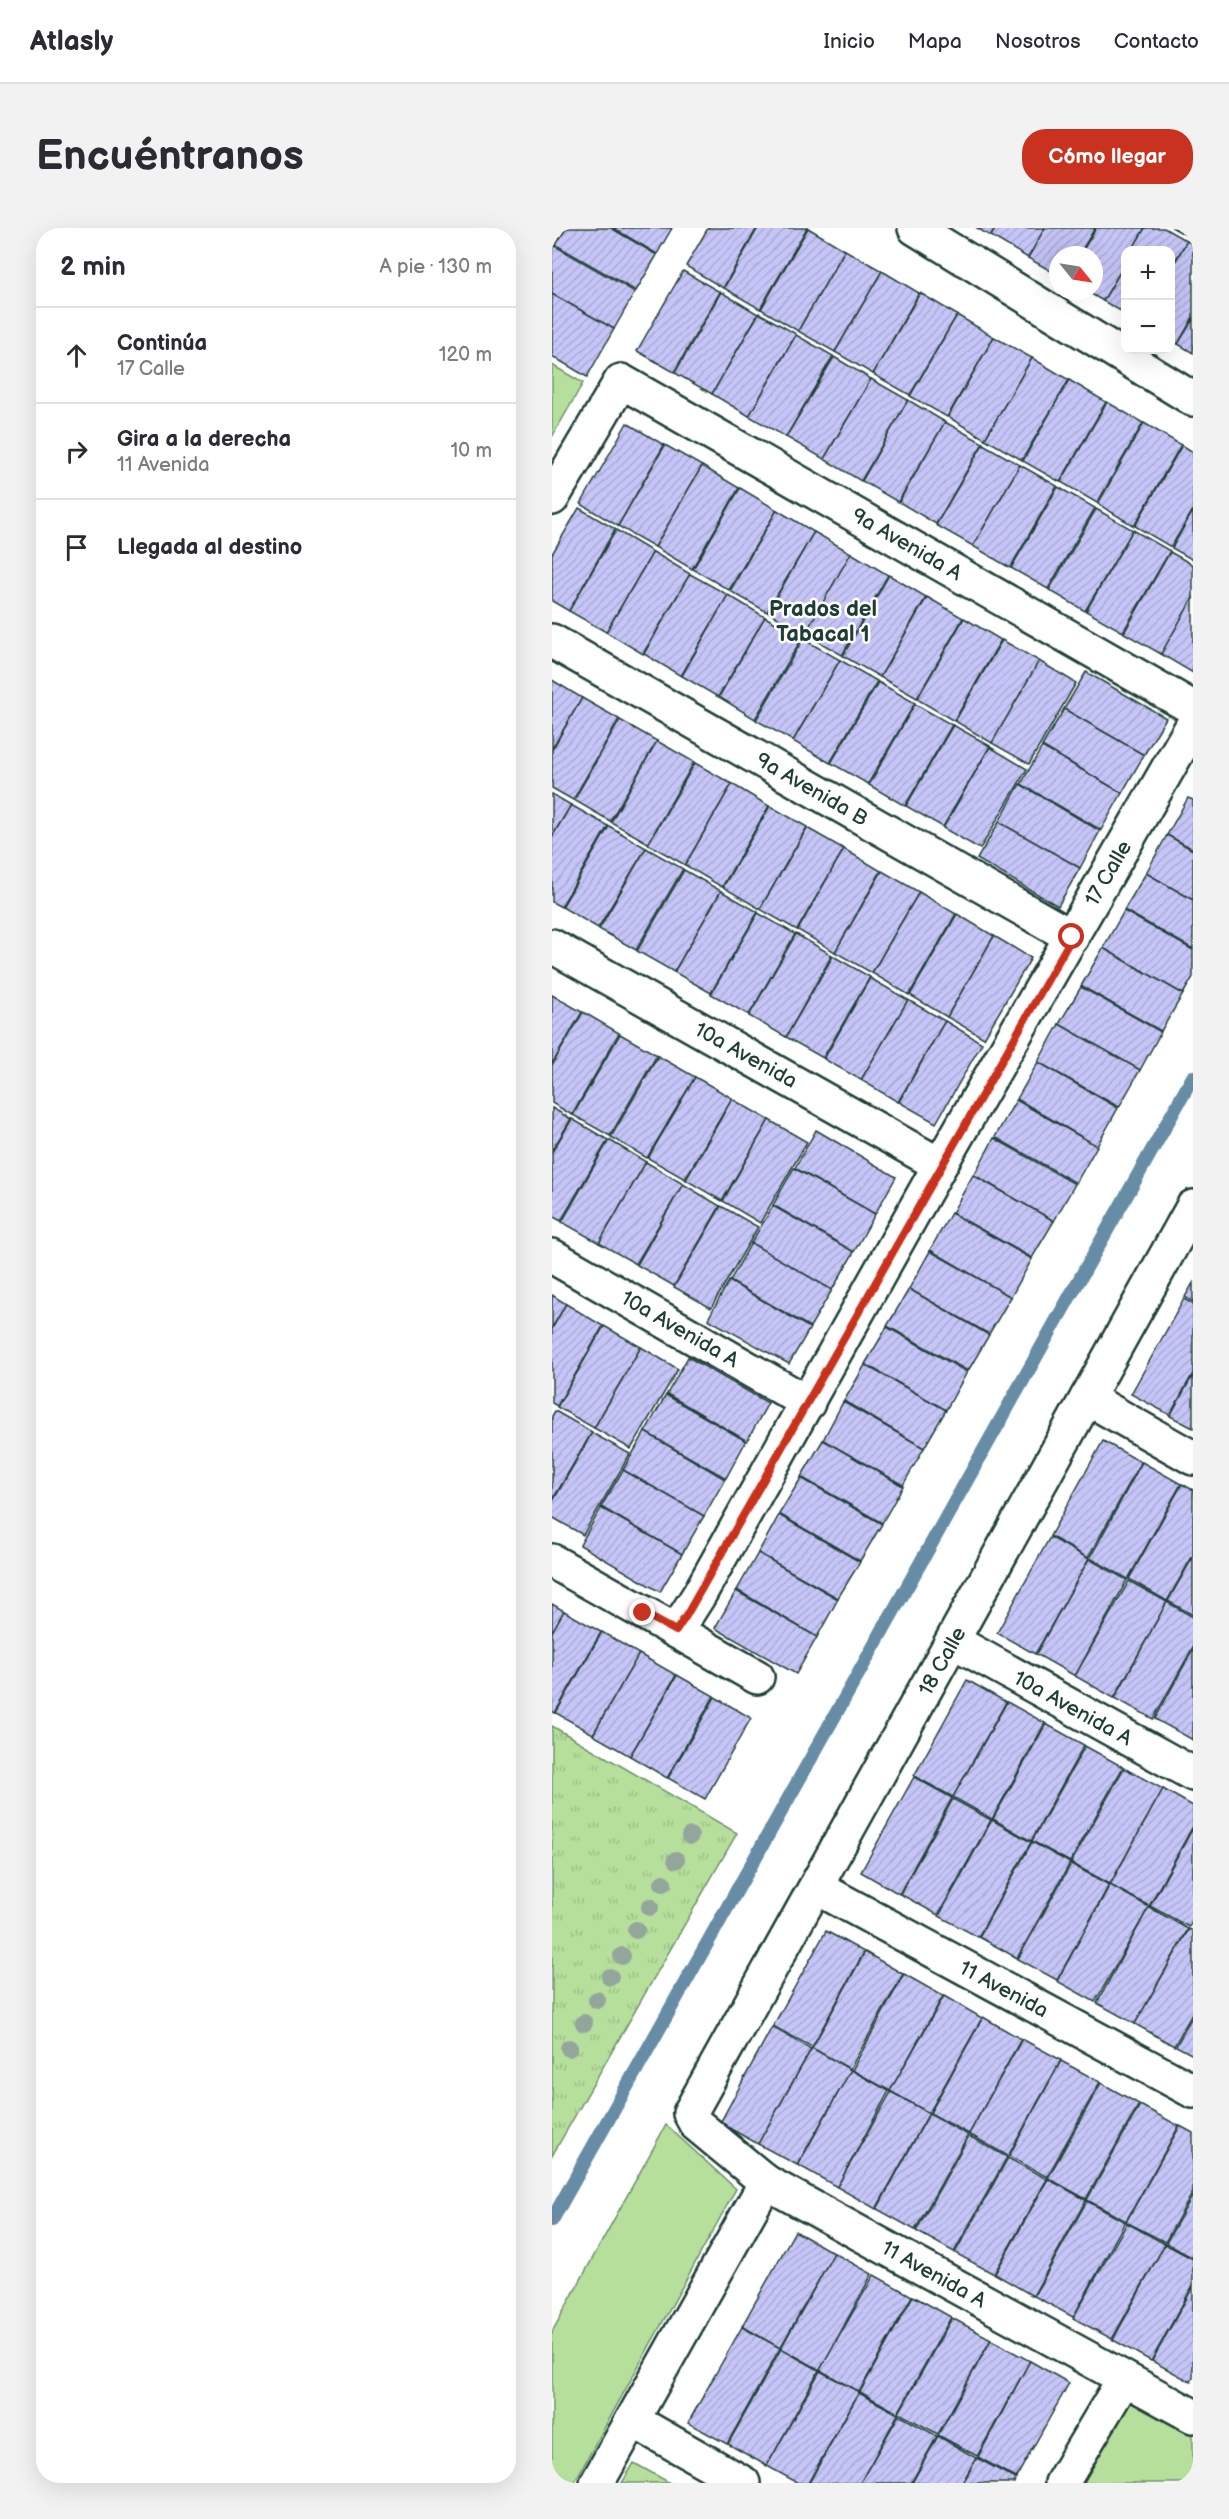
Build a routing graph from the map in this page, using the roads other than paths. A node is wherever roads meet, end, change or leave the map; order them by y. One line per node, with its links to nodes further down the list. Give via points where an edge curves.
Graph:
1 (915, 228): 2 (street)
2 (1193, 399)
3 (552, 498): 5 (street, 9a Avenida A, via 621,381)
4 (552, 641): 7 (street, 9a Avenida B)
5 (1193, 708)
6 (1193, 725): 7 (street, 17 Calle)
7 (1072, 937): 9 (street, 17 Calle)
8 (552, 946): 9 (street, 10a Avenida)
9 (940, 1165): 13 (street, 17 Calle)
10 (1193, 1207): 12 (street, 18 Calle)
11 (552, 1256): 13 (street, 10a Avenida A)
12 (1088, 1398): 14 (street); 17 (street, 18 Calle)
13 (808, 1403): 16 (street, 17 Calle)
14 (1193, 1458)
15 (552, 1561): 16 (street)
16 (681, 1624): 18 (street)
17 (953, 1641): 19 (street, 10a Avenida A); 20 (street, 18 Calle)
18 (757, 1677)
19 (1193, 1774)
20 (816, 1887): 21 (street, 11 Avenida); 22 (street, 18 Calle)
21 (1193, 2091)
22 (690, 2113): 23 (street, 11 Avenida A, via 696,2124)
23 (766, 2182): 24 (street, 11 Avenida A); 26 (street)
24 (1124, 2379): 25 (street, 11 Avenida A); 29 (street)
25 (1193, 2416)
26 (634, 2421): 27 (street); 28 (street)
27 (597, 2483)
28 (743, 2483)
29 (1062, 2483)

